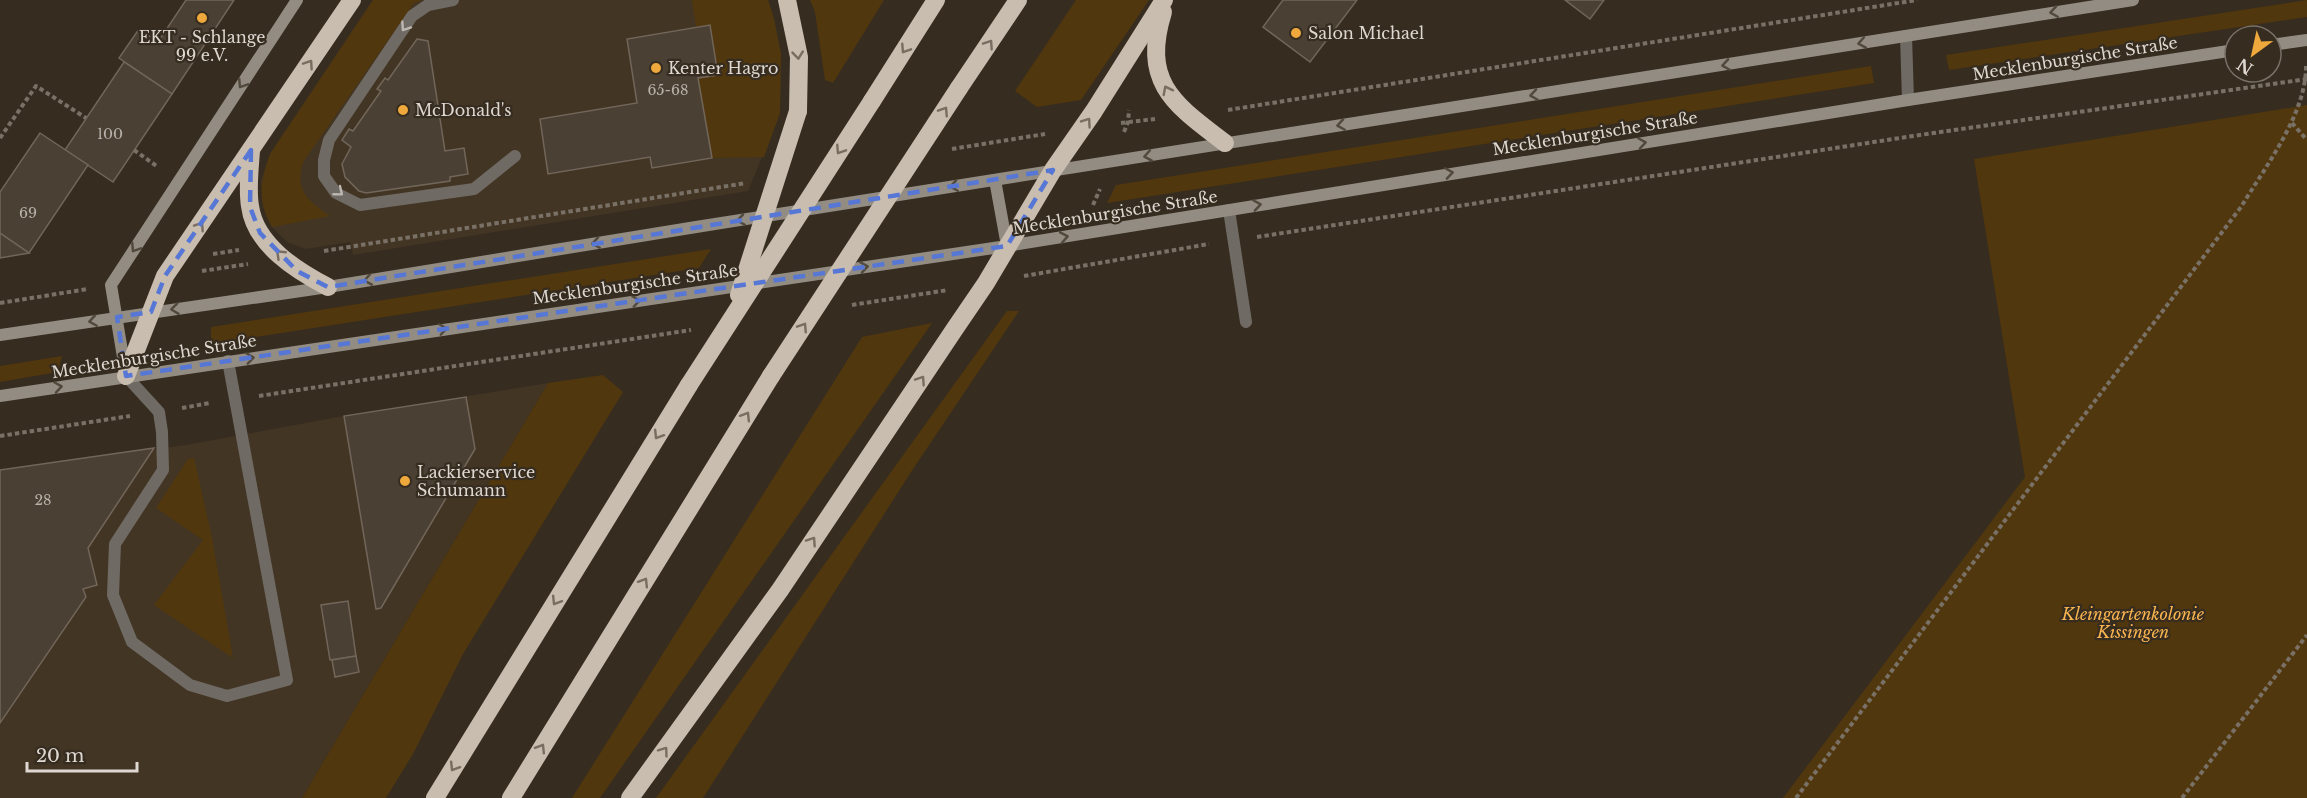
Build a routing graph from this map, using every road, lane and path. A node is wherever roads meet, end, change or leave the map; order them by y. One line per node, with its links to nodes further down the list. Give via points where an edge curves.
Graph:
1 (297, 0): 49 (main road, one-way to 49, via 111,285)
2 (352, 0): 28 (highway, one-way to 2)
3 (453, 0): 30 (lane, one-way to 30, via 428,5 412,16 328,140 324,176 336,193 360,205 474,189)
4 (787, 0): 50 (highway, one-way to 50, bridge, via 799,57 798,111)
5 (936, 0): 50 (highway, one-way to 50, bridge)
6 (1018, 0): 62 (highway, one-way to 6, bridge, via 771,376)
7 (1166, 0): 27 (highway, one-way to 7, via 1173,100 1163,82 1155,56); 31 (highway, one-way to 7)
8 (1917, 0): 16 (path)
9 (2133, 0): 10 (main road, one-way to 10)
10 (1906, 36): 15 (lane); 27 (main road, one-way to 27)
11 (2305, 40): 12 (main road); 14 (path)
12 (2283, 43)
13 (2223, 52): 15 (main road, Mecklenburgische Straße)
14 (2307, 80): 22 (path); 37 (path)
15 (1908, 100): 36 (main road, Mecklenburgische Straße, one-way to 15)
16 (1258, 106)
17 (1123, 107): 20 (path, via 1129,106)
18 (86, 118): 25 (path, via 36,86)
19 (1162, 118): 20 (path)
20 (1128, 122): 21 (path); 23 (path)
21 (1118, 123)
22 (2292, 123): 26 (path); 64 (path, via 2241,207)
23 (1124, 132)
24 (1050, 133): 29 (path)
25 (0, 138)
26 (2307, 140)
27 (1226, 143): 31 (main road, one-way to 31)
28 (251, 150): 43 (highway, one-way to 28, via 297,271 260,233 250,207); 48 (highway, one-way to 28, via 165,276)
29 (946, 150)
30 (515, 156)
31 (1053, 170): 32 (main road); 38 (highway)
32 (995, 180): 38 (main road); 43 (main road, one-way to 43)
33 (749, 183): 39 (path)
34 (1100, 187): 35 (path)
35 (1093, 205)
36 (1229, 210): 37 (lane); 38 (main road, Mecklenburgische Straße, one-way to 36)
37 (1233, 240): 42 (path); 51 (lane)
38 (1007, 246): 54 (main road, Mecklenburgische Straße, one-way to 38); 63 (highway, one-way to 38, via 780,590)
39 (351, 247)
40 (241, 249): 41 (path)
41 (209, 255)
42 (1085, 266)
43 (328, 287): 48 (main road, one-way to 48)
44 (937, 292): 47 (path)
45 (57, 294): 46 (path)
46 (0, 303)
47 (843, 306)
48 (151, 312): 49 (main road); 55 (highway)
49 (117, 317): 53 (main road, one-way to 53); 55 (main road)
50 (732, 320): 61 (highway, one-way to 61, bridge)
51 (1246, 322)
52 (703, 328): 57 (path)
53 (0, 335)
54 (228, 361): 55 (main road, Mecklenburgische Straße); 57 (lane)
55 (126, 376): 56 (main road, Mecklenburgische Straße, one-way to 55); 58 (lane)
56 (0, 396)
57 (234, 400): 58 (path); 58 (lane, via 287,680 227,696 190,685 132,642 113,595 115,544 163,470)
58 (159, 411): 59 (path)
59 (0, 436)
60 (2307, 635): 65 (path)
61 (435, 798)
62 (511, 798)
63 (630, 798)
64 (1796, 798)
65 (2182, 798)

